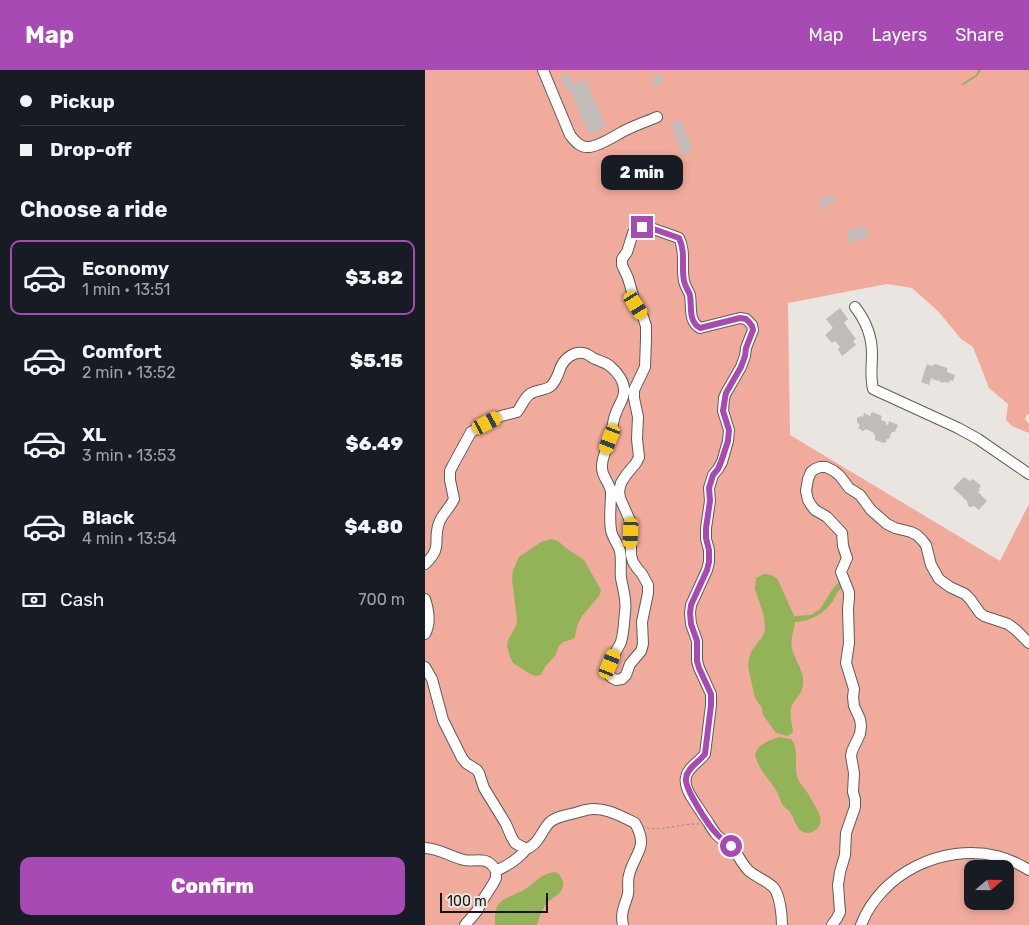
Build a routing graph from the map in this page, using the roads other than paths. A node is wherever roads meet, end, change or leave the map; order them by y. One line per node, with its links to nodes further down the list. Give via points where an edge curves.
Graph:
1 (543, 70): 2 (street, via 570,135 582,146 589,147)
2 (657, 117)
3 (855, 307): 4 (street, via 869,331 873,390 958,428)
4 (1029, 474)
5 (425, 564): 16 (street, via 432,558 439,523 454,499 453,465 471,432 501,416 517,412 532,392 551,386 569,356 584,353 607,363 625,389 601,466 610,486 611,528 620,551 626,601 620,644 608,672 616,680 626,675 643,644 642,622 648,585 633,562 631,523 619,492 621,483 639,457 634,398 645,366 646,326 622,265 637,229 648,227 679,238 684,282 696,325 700,328 740,318 746,319 753,330 741,367 726,393 723,411 729,430 728,441 709,488 706,528 709,562 691,605 697,661 711,694 711,705 705,754 688,772 686,784 718,836 731,846 749,870 773,886 779,900)
6 (425, 600): 7 (street, via 429,615)
7 (425, 634)
8 (1029, 643): 17 (street, via 1009,624 984,616 965,594 939,579 926,545 917,535 887,524 834,471 821,467 811,472 806,485 811,505 841,533 846,552 841,572 849,592 846,663 854,689 853,706 861,726 851,756 855,807 846,833 840,872 840,912)
9 (425, 667): 11 (street, via 443,720 462,758 479,773 515,843)
10 (425, 848): 13 (street, via 464,860 485,860)
11 (527, 848): 13 (street, via 521,856); 15 (street, via 537,841 555,818 585,810 608,811 635,823 641,846 628,877)
12 (1029, 870): 18 (street, via 997,856 975,853 932,859 915,866 885,888)
13 (497, 871): 14 (street, via 477,911)
14 (465, 925)
15 (623, 925)
16 (782, 925)
17 (832, 925)
18 (861, 925)

